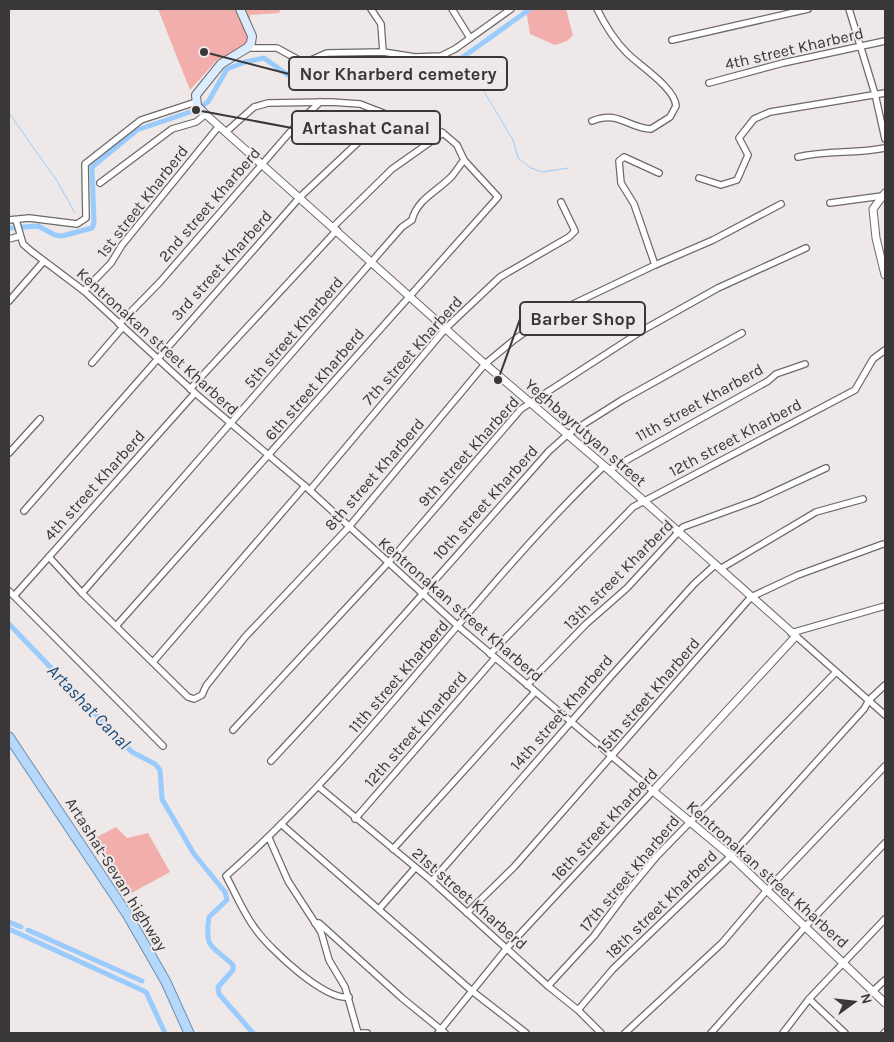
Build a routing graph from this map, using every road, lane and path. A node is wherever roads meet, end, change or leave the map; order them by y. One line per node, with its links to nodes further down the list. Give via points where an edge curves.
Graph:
1 (240, 9): 12 (main road, via 252,36)
2 (371, 9): 13 (street, via 381,24)
3 (452, 9): 8 (street)
4 (511, 9): 8 (street)
5 (597, 9): 20 (street, via 619,44 667,89 676,106 670,117 651,129 615,117)
6 (808, 9): 9 (street)
7 (849, 9): 11 (street)
8 (470, 38): 13 (street, via 441,56 415,57)
9 (672, 40)
10 (885, 41): 11 (street, 4th street Kharberd)
11 (860, 47): 14 (street, 4th street Kharberd, via 767,66); 16 (street)
12 (247, 48): 13 (street, via 277,48 299,60 310,60 327,53); 18 (main road, via 221,64 196,94)
13 (383, 52)
14 (709, 83)
15 (885, 92): 16 (street)
16 (875, 94): 24 (street); 30 (street, via 770,112 754,119 739,138 748,155 737,180 721,185)
17 (320, 102): 19 (street, via 360,104); 22 (street, via 268,103 254,108); 28 (street, 2nd street Kharberd, via 296,124)
18 (200, 108): 21 (street, Yeghbayrutyan street); 31 (street, via 196,122 172,129); 38 (street, via 141,120 85,164 86,218 77,224 29,218)
19 (391, 116): 23 (street, via 420,121); 33 (street, 3rd street Kharberd, via 368,133)
20 (592, 121)
21 (219, 126): 22 (street, Yeghbayrutyan street); 47 (street, 1st street Kharberd, via 122,245 111,263)
22 (226, 132): 28 (street, Yeghbayrutyan street)
23 (443, 133): 27 (street, via 457,145); 39 (street, 4th street Kharberd, via 392,169)
24 (885, 139)
25 (885, 148): 26 (street, via 864,152 821,151)
26 (798, 157)
27 (464, 160): 44 (street, 5th street Kharberd, via 451,177 430,193 414,211 412,220 402,227); 48 (street, 6th street Kharberd, via 498,198)
28 (263, 165): 33 (street, Yeghbayrutyan street); 50 (street, 2nd street Kharberd)
29 (659, 173): 45 (street, via 632,160 624,158 619,161 621,183 634,204)
30 (699, 178)
31 (100, 183)
32 (883, 194): 35 (street); 46 (street, via 873,209)
33 (300, 198): 39 (street, Yeghbayrutyan street); 54 (street, 3rd street Kharberd)
34 (561, 202): 51 (street, 7th street Kharberd, via 575,231 500,277)
35 (830, 203)
36 (781, 204): 45 (street, 8th street Kharberd, via 713,240)
37 (9, 220): 38 (street)
38 (16, 220): 40 (street)
39 (335, 229): 44 (street, Yeghbayrutyan street); 58 (street, 4th street Kharberd)
40 (20, 236): 41 (street); 43 (street, Kentronakan street Kharberd, via 23,244)
41 (9, 238)
42 (806, 248): 59 (street, 9th street Kharberd, via 718,288 643,330)
43 (44, 261): 47 (street, Kentronakan street Kharberd); 49 (street)
44 (373, 262): 48 (street, Yeghbayrutyan street); 61 (street, 5th street Kharberd)
45 (655, 265): 56 (street, 8th street Kharberd, via 548,316)
46 (885, 275)
47 (84, 291): 50 (street, Kentronakan street Kharberd)
48 (410, 295): 51 (street, Yeghbayrutyan street); 64 (street, 6th street Kharberd)
49 (9, 301)
50 (121, 325): 54 (street, Kentronakan street Kharberd); 55 (street, 2nd street Kharberd)
51 (446, 328): 56 (street, Yeghbayrutyan street); 67 (street, 7th street Kharberd)
52 (742, 333): 62 (street, 10th street Kharberd)
53 (885, 350): 69 (street, 12th street Kharberd, via 873,359 855,390)
54 (157, 358): 58 (street, Kentronakan street Kharberd); 70 (street, 3rd street Kharberd)
55 (92, 364)
56 (486, 364): 59 (street, Yeghbayrutyan street); 71 (street, 8th street Kharberd)
57 (805, 364): 65 (street, 11th street Kharberd, via 776,374)
58 (192, 391): 61 (street, Kentronakan street Kharberd); 74 (street, 4th street Kharberd)
59 (530, 401): 62 (street, Yeghbayrutyan street); 75 (street, 9th street Kharberd)
60 (40, 419): 63 (street)
61 (231, 425): 64 (street, Kentronakan street Kharberd); 79 (street, 5th street Kharberd)
62 (568, 434): 65 (street, Yeghbayrutyan street); 77 (street, 10th street Kharberd)
63 (9, 453)
64 (268, 457): 67 (street, Kentronakan street Kharberd); 82 (street, 6th street Kharberd)
65 (606, 468): 69 (street, Yeghbayrutyan street); 83 (street, 11th street Kharberd, via 561,510)
66 (826, 468): 72 (street, 13th street Kharberd)
67 (307, 488): 71 (street, Kentronakan street Kharberd); 86 (street, 7th street Kharberd)
68 (863, 499): 76 (street, 14th street Kharberd, via 816,512)
69 (644, 501): 72 (street, Yeghbayrutyan street); 85 (street, 12th street Kharberd, via 632,507)
70 (24, 510)
71 (348, 528): 75 (street, Kentronakan street Kharberd); 86 (street, 8th street Kharberd, via 245,637 202,695 194,699 188,697)
72 (678, 531): 76 (street, Yeghbayrutyan street); 88 (street, 13th street Kharberd, via 627,588 586,624)
73 (883, 544): 80 (street, 15th street Kharberd)
74 (48, 557): 78 (street, 4th street Kharberd); 79 (street, 8th street Kharberd)
75 (388, 562): 77 (street, Kentronakan street Kharberd); 94 (street, 9th street Kharberd)
76 (718, 567): 80 (street, Yeghbayrutyan street); 93 (street, 14th street Kharberd, via 694,584)
77 (422, 592): 83 (street, Kentronakan street Kharberd); 98 (street, 10th street Kharberd, via 348,679)
78 (11, 593): 96 (street)
79 (82, 593): 82 (street, 8th street Kharberd)
80 (751, 596): 84 (street, Yeghbayrutyan street); 97 (street, 15th street Kharberd)
81 (885, 606): 84 (street)
82 (117, 625): 86 (street, 8th street Kharberd)
83 (458, 627): 85 (street, Kentronakan street Kharberd); 100 (street, 11th street Kharberd)
84 (794, 634): 87 (street, Yeghbayrutyan street); 101 (street, 16th street Kharberd)
85 (492, 656): 88 (street, Kentronakan street Kharberd); 102 (street, 12th street Kharberd)
86 (153, 662)
87 (836, 672): 91 (street, Yeghbayrutyan street); 103 (street, 17th street Kharberd)
88 (527, 685): 90 (street, Kentronakan street Kharberd)
89 (885, 685): 91 (street, 18th street Kharberd)
90 (534, 692): 93 (street, Kentronakan street Kharberd); 107 (street)
91 (869, 700): 92 (street, Yeghbayrutyan street); 108 (street, 18th street Kharberd)
92 (885, 715)
93 (571, 723): 97 (street, Kentronakan street Kharberd); 110 (street, 14th street Kharberd)
94 (233, 730)
95 (9, 737): 128 (main road, Artashat-Sevan highway, via 127,914 166,982)
96 (163, 746)
97 (612, 758): 101 (street, Kentronakan street Kharberd); 113 (street, 15th street Kharberd, via 514,867)
98 (271, 761)
99 (885, 766): 111 (street)
100 (319, 787): 102 (street, 21st street Kharberd); 104 (street, 11th street Kharberd)
101 (653, 791): 103 (street, Kentronakan street Kharberd); 117 (street, 16th street Kharberd)
102 (355, 819): 107 (street, 21st street Kharberd)
103 (691, 821): 108 (street, Kentronakan street Kharberd); 120 (street, 17th street Kharberd, via 657,856 594,936)
104 (281, 824): 105 (street, 11th street Kharberd); 112 (street)
105 (269, 838): 115 (street, via 288,881); 123 (street, 11th street Kharberd, via 226,876 257,931 320,989 336,997)
106 (885, 843): 116 (street)
107 (393, 849): 109 (street, 21st street Kharberd)
108 (731, 856): 111 (street, Kentronakan street Kharberd); 126 (street, 18th street Kharberd, via 614,969)
109 (415, 868): 110 (street, 21st street Kharberd); 112 (street)
110 (432, 881): 113 (street, 21st street Kharberd)
111 (767, 890): 116 (street, Kentronakan street Kharberd); 134 (street, via 722,943)
112 (379, 909): 121 (street)
113 (467, 912): 117 (street, 21st street Kharberd)
114 (885, 919): 118 (street)
115 (315, 923): 123 (street); 127 (street, via 319,923)
116 (806, 926): 118 (street, Kentronakan street Kharberd); 135 (street)
117 (507, 948): 120 (street, 21st street Kharberd); 121 (street, 16th street Kharberd)
118 (844, 962): 122 (street, Kentronakan street Kharberd); 124 (street)
119 (885, 980): 122 (street)
120 (548, 986): 126 (street, 21st street Kharberd)
121 (472, 991): 127 (street, 16th street Kharberd); 132 (street)
122 (873, 991): 125 (street, Kentronakan street Kharberd)
123 (348, 997): 129 (street)
124 (809, 999): 136 (street); 137 (street)
125 (885, 1003)
126 (578, 1010): 133 (street, 21st street Kharberd)
127 (441, 1032)
128 (189, 1033)
129 (358, 1033)
130 (362, 1033): 131 (street)
131 (367, 1033)
132 (526, 1033)
133 (601, 1033)
134 (625, 1033)
135 (711, 1033)
136 (783, 1033)
137 (845, 1033)

